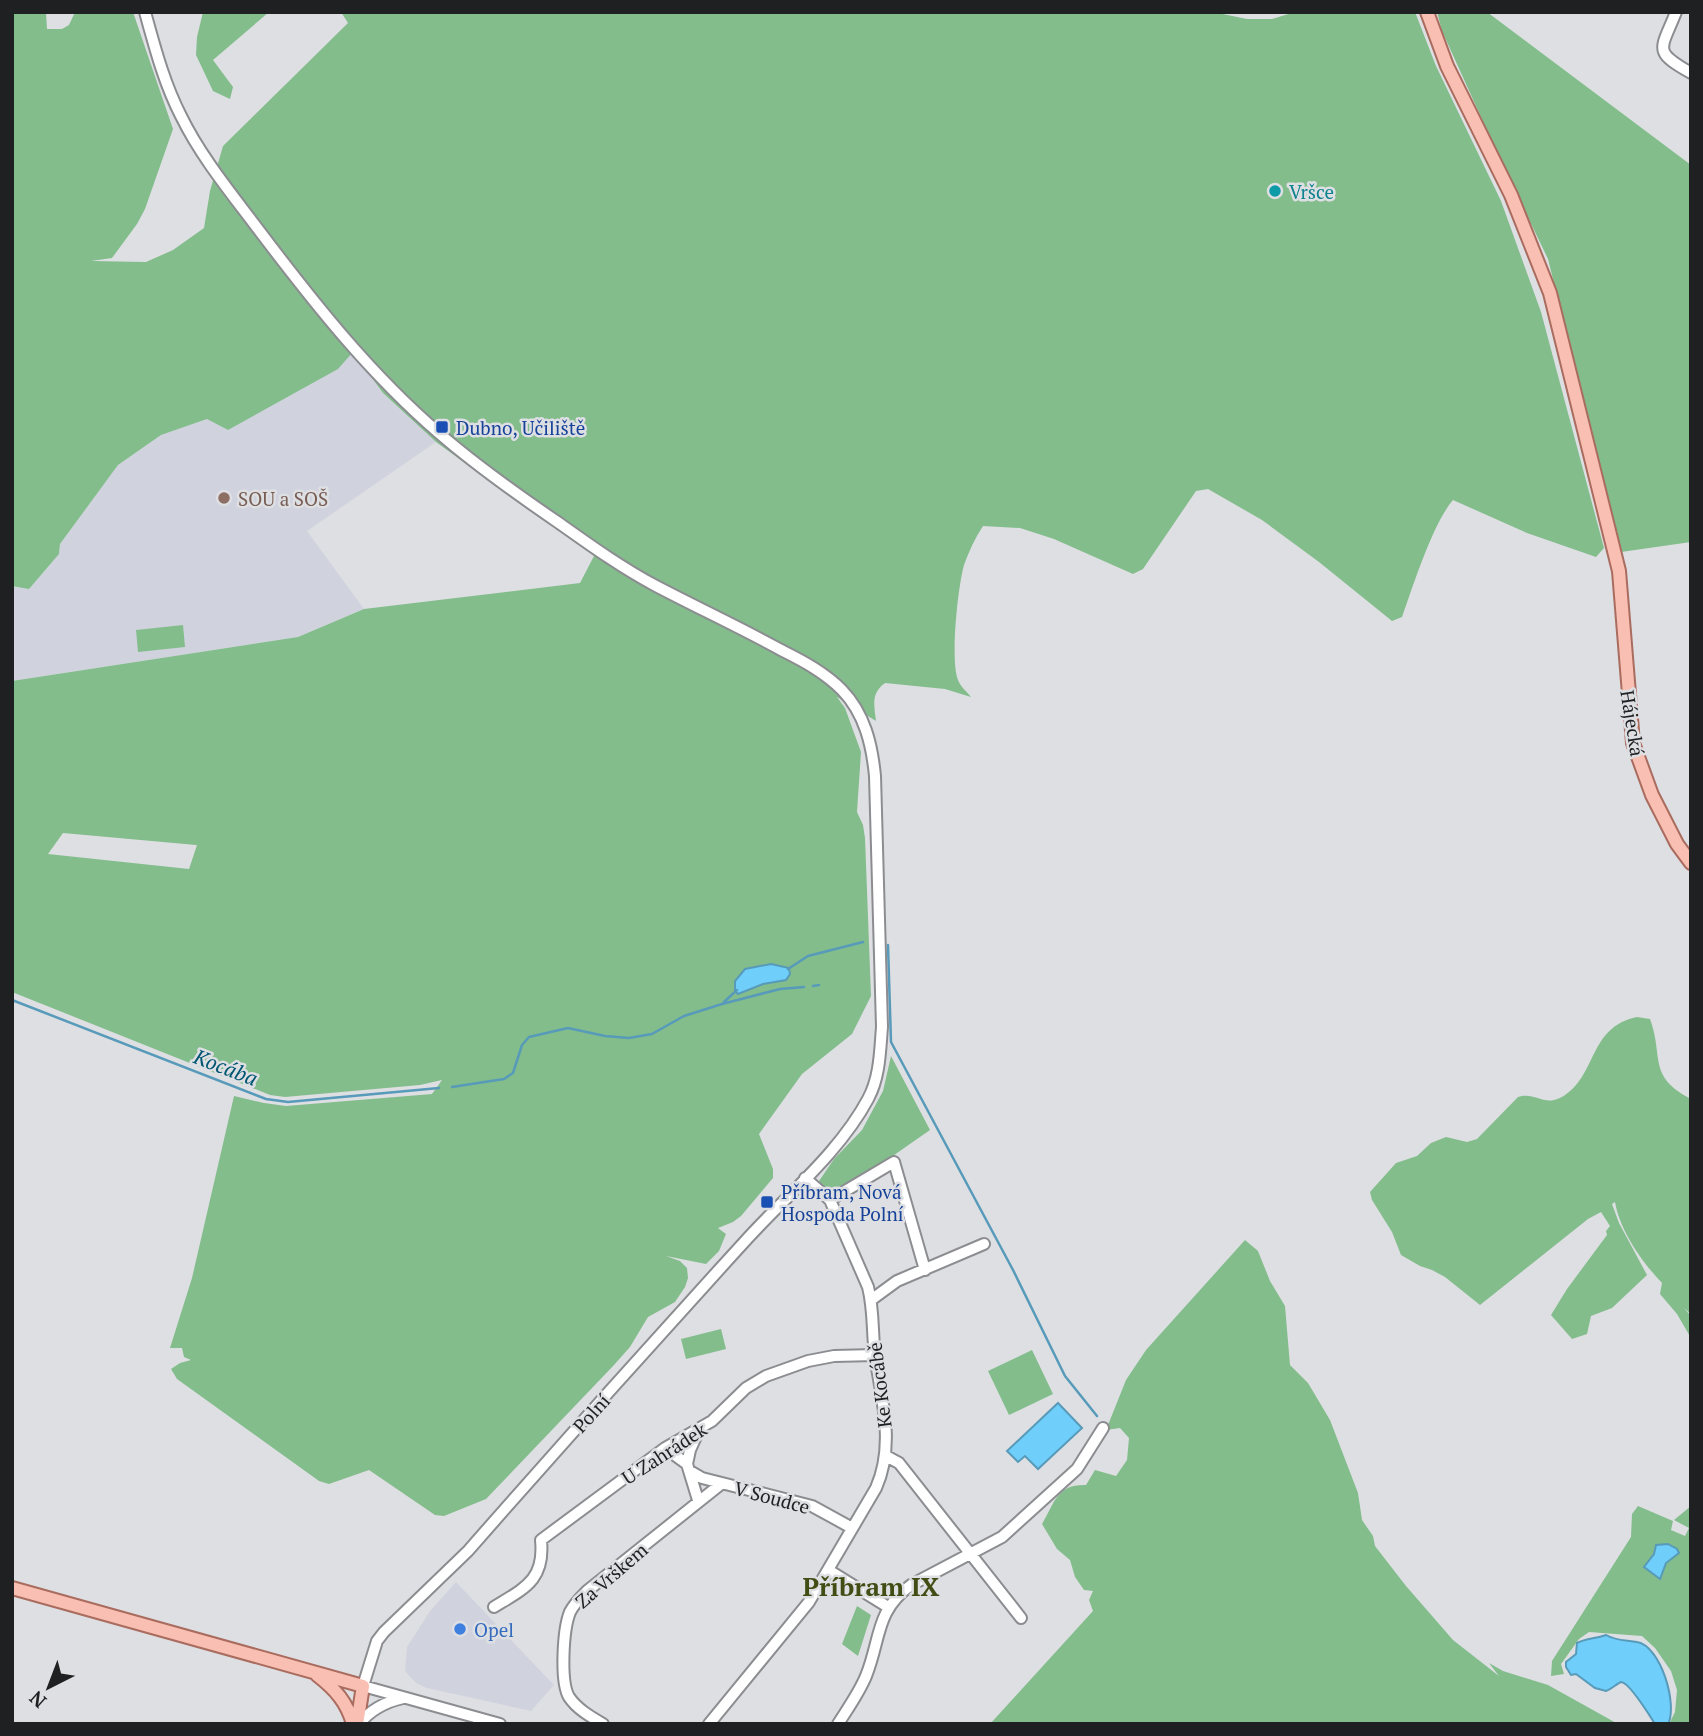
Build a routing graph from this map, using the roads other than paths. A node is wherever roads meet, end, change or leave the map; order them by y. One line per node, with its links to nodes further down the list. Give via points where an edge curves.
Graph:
1 (145, 12): 6 (street, Polní, via 181,118 208,163 317,308 385,384 441,435 601,553 812,666 845,693 857,711 870,740 876,776 880,1063 870,1096 853,1124)
2 (1427, 12): 5 (main road, Hájecká, via 1447,66 1511,195 1550,293 1619,571 1633,743 1652,795)
3 (1676, 12): 4 (street, via 1662,48 1669,61)
4 (1691, 74)
5 (1691, 863)
6 (805, 1178): 7 (street, Ke Kocábě); 27 (street, Polní, via 468,1551 384,1632)
7 (830, 1200): 9 (street, via 894,1162); 10 (street, Ke Kocábě)
8 (984, 1244): 9 (street)
9 (925, 1270): 10 (street, via 897,1281)
10 (871, 1300): 11 (street, Ke Kocábě)
11 (875, 1355): 12 (street, U Zahrádek, via 834,1356 776,1372 746,1388); 15 (street, Ke Kocábě, via 885,1407)
12 (701, 1429): 14 (street, U Zahrádek); 16 (street)
13 (1103, 1429): 20 (street, via 1061,1486 1002,1537)
14 (665, 1448): 16 (street, V Soudce); 23 (street, U Zahrádek, via 541,1540 536,1576 523,1590)
15 (886, 1456): 19 (street, Ke Kocábě, via 876,1488); 20 (street, via 899,1463)
16 (688, 1467): 17 (street, V Soudce, via 702,1478); 18 (street)
17 (720, 1483): 18 (street, Za Vrškem); 19 (street, V Soudce, via 812,1506)
18 (698, 1500): 31 (street, Za Vrškem, via 587,1591 570,1612 565,1688 577,1707)
19 (852, 1528): 21 (street, Ke Kocábě)
20 (972, 1553): 24 (street, via 911,1585); 25 (street)
21 (830, 1571): 24 (street); 32 (street, Ke Kocábě)
22 (12, 1588): 26 (main road)
23 (494, 1607)
24 (888, 1607): 33 (street, via 867,1675)
25 (1021, 1618)
26 (311, 1671): 27 (main road); 29 (main road, via 338,1693)
27 (363, 1685): 28 (street); 29 (main road)
28 (406, 1698): 29 (street, via 380,1705); 30 (street)
29 (356, 1724)
30 (500, 1724)
31 (603, 1724)
32 (709, 1724)
33 (838, 1724)

